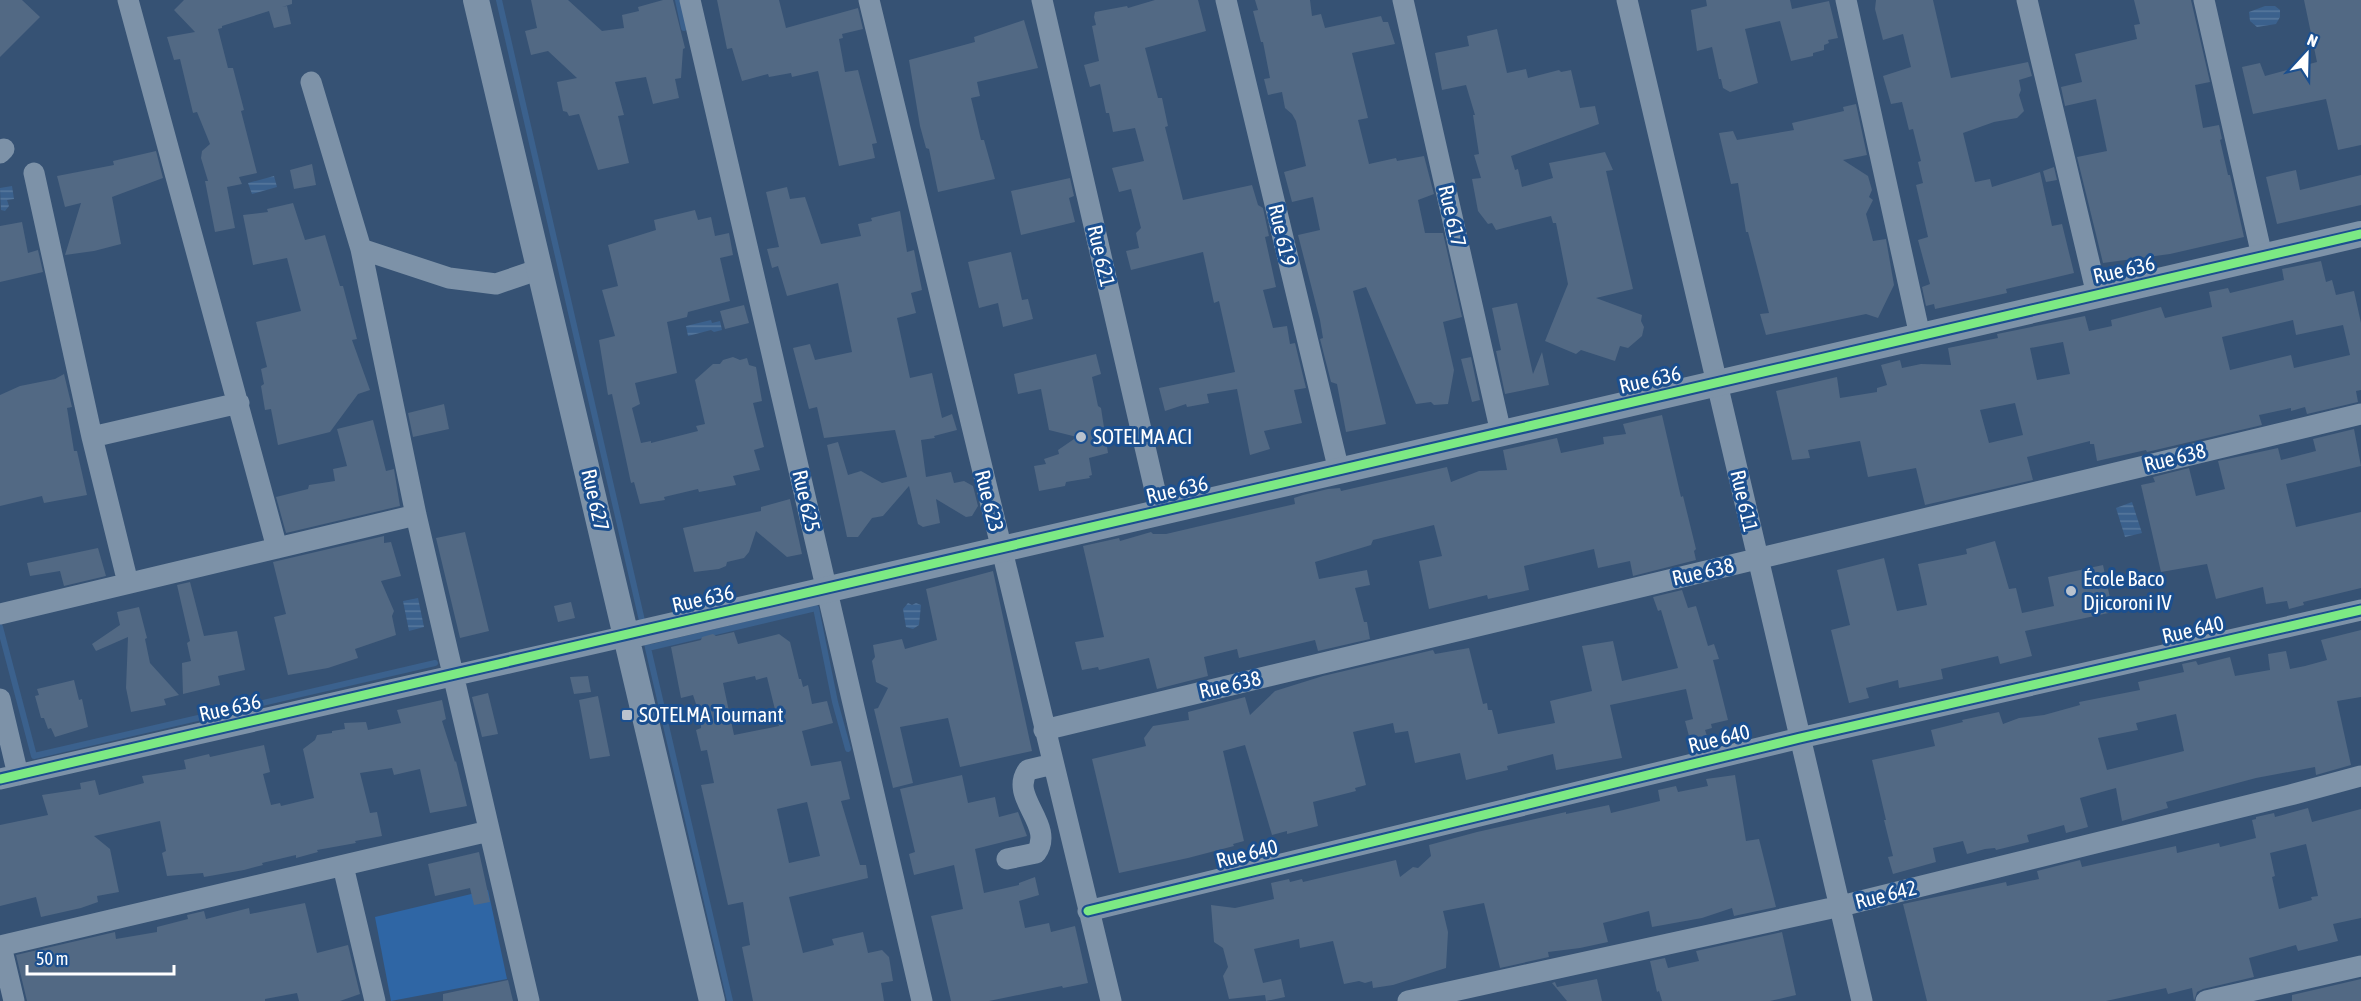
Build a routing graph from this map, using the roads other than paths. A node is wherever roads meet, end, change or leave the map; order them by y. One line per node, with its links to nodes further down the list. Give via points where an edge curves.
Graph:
1 (128, 0): 21 (street)
2 (476, 0): 17 (street, Rue 627)
3 (690, 0): 32 (street, Rue 625)
4 (869, 0): 29 (street, Rue 623)
5 (1042, 0): 26 (street, Rue 621)
6 (1226, 0): 25 (street, Rue 619)
7 (1402, 0): 23 (street, Rue 617)
8 (1627, 0): 20 (street, Rue 611)
9 (1846, 0): 19 (street)
10 (2027, 0): 18 (street)
11 (2204, 0): 16 (street)
12 (311, 82): 15 (street)
13 (34, 172): 24 (street)
14 (2361, 234): 16 (street, Rue 636)
15 (361, 249): 17 (street, via 461,280 496,284); 27 (street)
16 (2262, 256): 18 (street, Rue 636)
17 (540, 270): 35 (street, Rue 627)
18 (2097, 295): 19 (street, Rue 636)
19 (1920, 336): 20 (street, Rue 636)
20 (1717, 383): 23 (street, Rue 636); 30 (street, Rue 611)
21 (239, 403): 24 (street); 28 (street)
22 (2361, 414): 30 (street, Rue 638)
23 (1501, 433): 25 (street, Rue 636)
24 (92, 437): 31 (street)
25 (1339, 471): 26 (street, Rue 636)
26 (1160, 512): 29 (street, Rue 636)
27 (416, 515): 28 (street); 36 (street)
28 (277, 548): 31 (street)
29 (1001, 549): 32 (street, Rue 636); 38 (street, Rue 623)
30 (1758, 559): 38 (street, Rue 638); 39 (street, Rue 611)
31 (128, 584): 34 (street)
32 (827, 589): 35 (street, Rue 636); 54 (street, Rue 625)
33 (2361, 610): 39 (street, Rue 640)
34 (0, 614)
35 (627, 636): 36 (street, Rue 636); 53 (street, Rue 627)
36 (453, 675): 42 (street, Rue 636); 43 (street)
37 (0, 699): 42 (street)
38 (1044, 730): 40 (street, Rue 623)
39 (1800, 738): 46 (street, Rue 611); 47 (street, Rue 640)
40 (1053, 764): 44 (street, via 1028,770 1023,776 1022,786 1042,845 1036,853); 47 (street, Rue 623)
41 (2361, 776): 46 (street, Rue 642)
42 (9, 777)
43 (489, 831): 45 (street); 52 (street)
44 (1007, 859)
45 (343, 866): 48 (street); 51 (street)
46 (1841, 906): 56 (street, Rue 642); 57 (street, Rue 611)
47 (1088, 911): 55 (street, Rue 623)
48 (0, 946): 50 (street)
49 (2361, 966): 58 (street)
50 (14, 1001)
51 (375, 1001)
52 (529, 1001)
53 (712, 1001)
54 (922, 1001)
55 (1111, 1001)
56 (1408, 1001)
57 (1862, 1001)
58 (2206, 1001)

